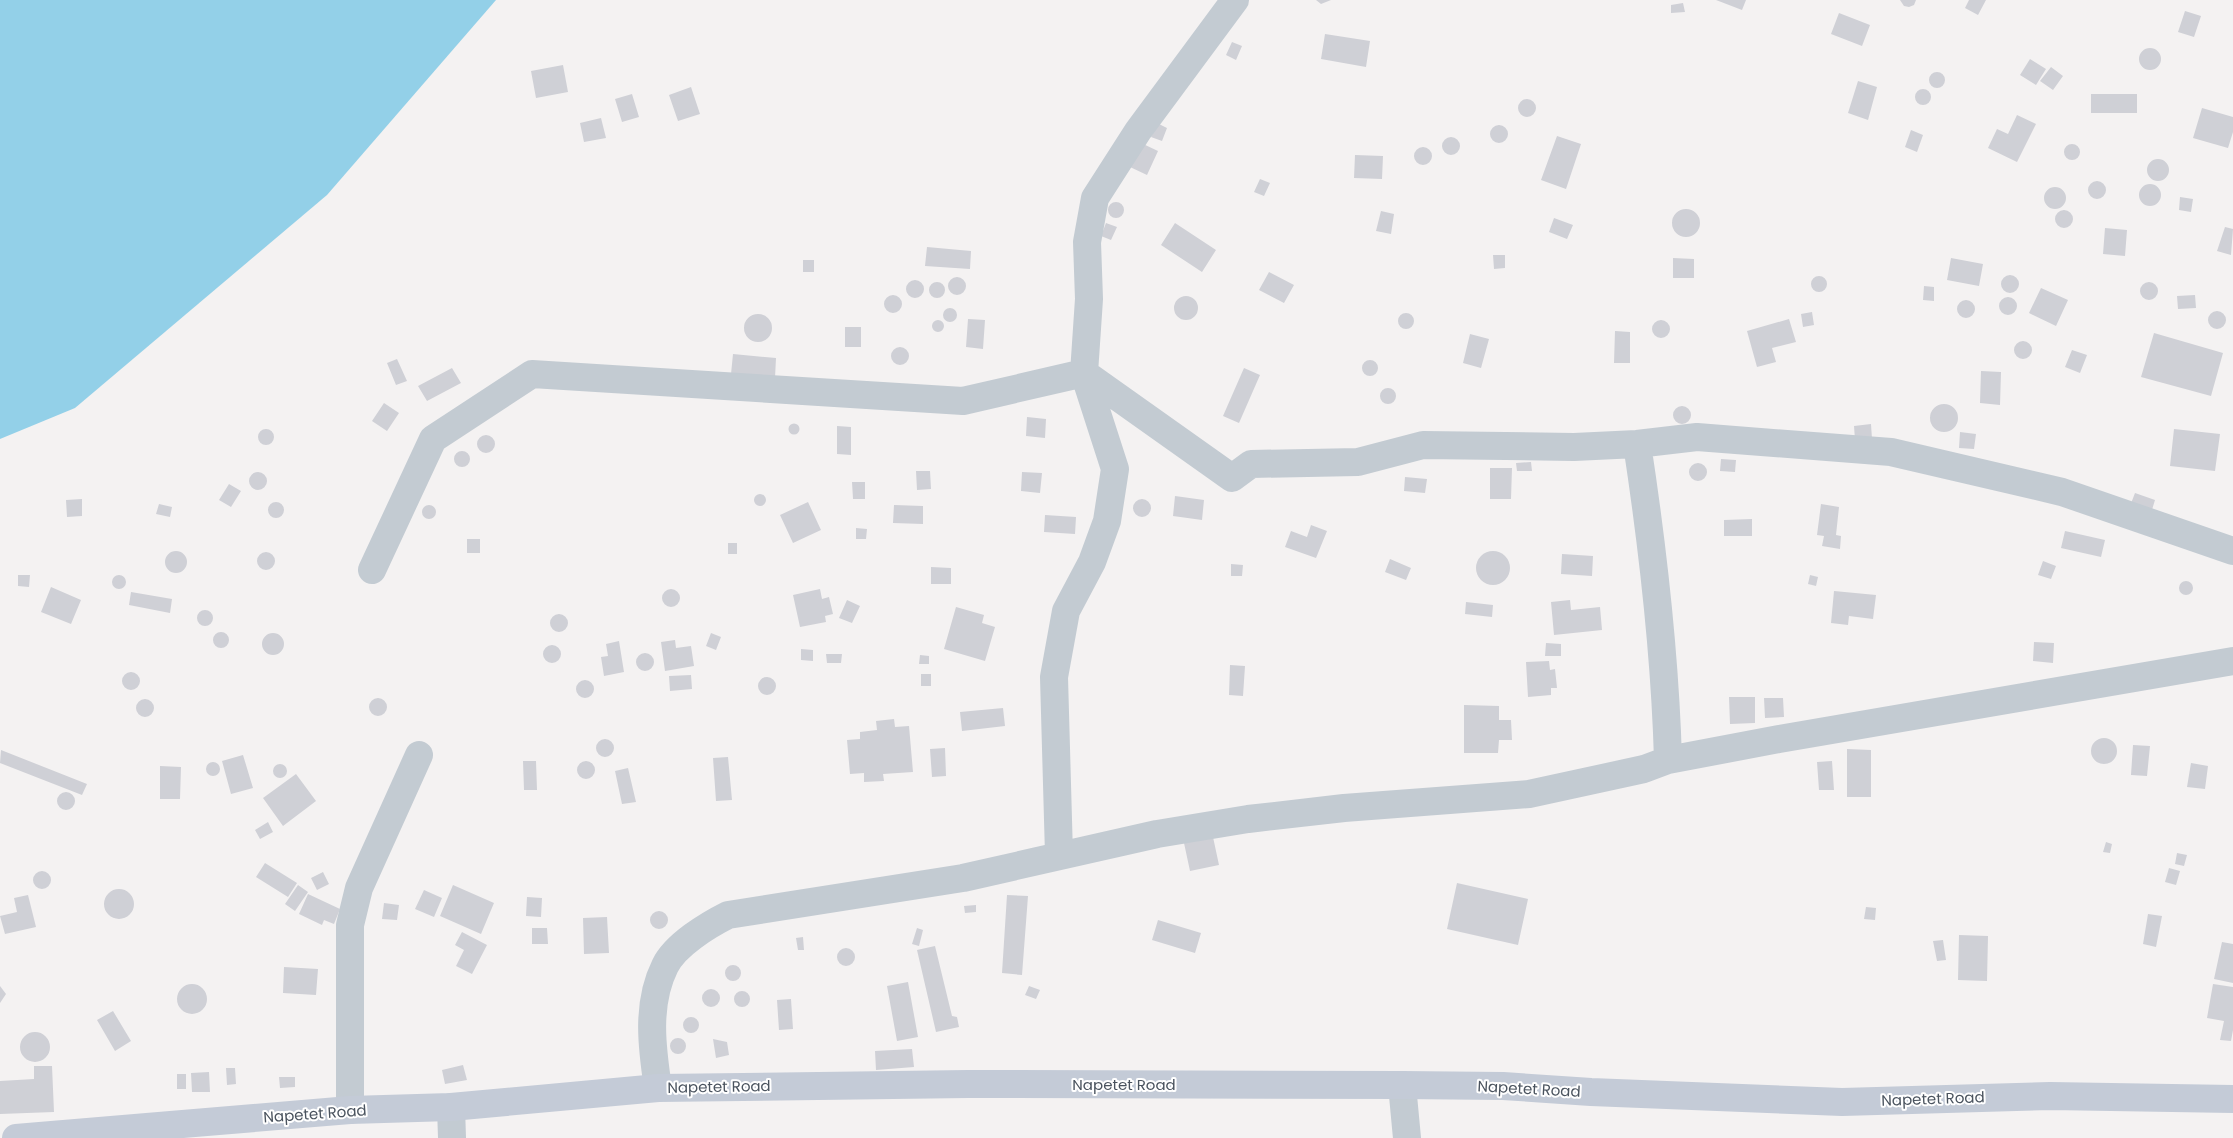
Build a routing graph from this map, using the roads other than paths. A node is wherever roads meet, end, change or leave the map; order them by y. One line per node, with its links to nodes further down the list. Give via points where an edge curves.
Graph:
1 (1234, 0): 2 (street, via 1138,131 1095,198 1087,242 1089,299)
2 (1084, 373): 3 (street, via 1232,478 1251,464 1358,462 1423,445 1574,447); 5 (street, via 963,401 532,374 433,439); 9 (street, via 1115,469 1104,529 1092,562 1066,610 1054,677)
3 (1638, 444): 4 (street, via 1697,437 1891,452 2062,492); 8 (street, via 1662,634)
4 (2233, 551)
5 (372, 570)
6 (2233, 661): 8 (street)
7 (419, 755): 14 (street, via 359,888 350,925)
8 (1668, 760): 9 (street, via 1644,769 1529,794 1353,807 1248,819)
9 (1059, 855): 11 (street, via 963,878 728,915 706,926 666,964 659,982 652,1040)
10 (1402, 1085): 11 (main road, Napetet Road, via 968,1084); 12 (main road, Napetet Road, via 1503,1086 1842,1102 2050,1096); 17 (street)
11 (658, 1088): 13 (main road, Napetet Road)
12 (2233, 1099)
13 (451, 1107): 14 (main road, Napetet Road); 16 (street)
14 (350, 1110): 15 (main road, Napetet Road)
15 (16, 1138)
16 (452, 1138)
17 (1408, 1138)

